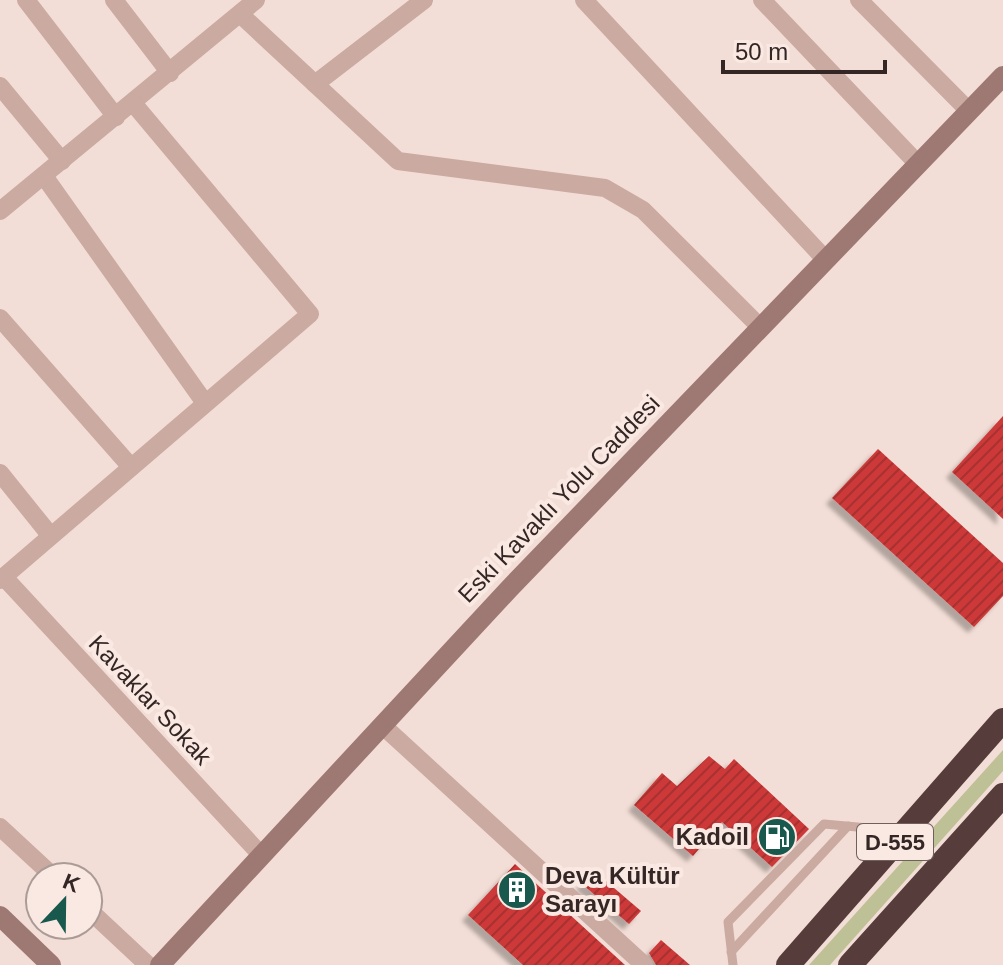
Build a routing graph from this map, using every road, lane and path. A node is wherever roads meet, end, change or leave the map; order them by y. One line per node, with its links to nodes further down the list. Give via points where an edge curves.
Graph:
1 (26, 0): 15 (street)
2 (114, 0): 9 (street)
3 (256, 0): 8 (street)
4 (424, 0): 11 (street)
5 (584, 0): 20 (street)
6 (762, 0): 17 (street)
7 (859, 0): 14 (street)
8 (241, 15): 9 (street); 11 (street)
9 (170, 73): 13 (street)
10 (1003, 76): 14 (street, Eski Kavaklı Yolu Caddesi)
11 (315, 84): 22 (street, via 398,161 605,188 643,210)
12 (0, 86): 16 (street)
13 (133, 103): 15 (street); 23 (street, via 310,314)
14 (969, 111): 17 (street, Eski Kavaklı Yolu Caddesi)
15 (116, 117): 16 (street)
16 (62, 161): 18 (street)
17 (917, 163): 20 (street, Eski Kavaklı Yolu Caddesi)
18 (44, 176): 19 (street); 23 (street)
19 (1, 207)
20 (824, 258): 22 (street, Eski Kavaklı Yolu Caddesi)
21 (0, 318): 24 (street)
22 (759, 326): 29 (street, Eski Kavaklı Yolu Caddesi)
23 (205, 403): 24 (street)
24 (131, 467): 26 (street)
25 (0, 473): 26 (street)
26 (50, 535): 27 (street)
27 (2, 578): 34 (street, Kavaklar Sokak)
28 (1003, 720): 33 (highway, D-555)
29 (382, 725): 34 (street, Eski Kavaklı Yolu Caddesi); 42 (street)
30 (1003, 795): 45 (highway, D-555)
31 (848, 826): 33 (lane); 38 (lane); 38 (lane, via 824,824 728,922)
32 (0, 827): 35 (street)
33 (904, 832): 44 (highway, D-555)
34 (261, 855): 41 (street, Eski Kavaklı Yolu Caddesi)
35 (37, 861)
36 (0, 916): 39 (street)
37 (104, 924): 40 (street)
38 (731, 952): 43 (lane)
39 (51, 965)
40 (148, 965)
41 (160, 965)
42 (644, 965)
43 (733, 965)
44 (788, 965)
45 (850, 965)

